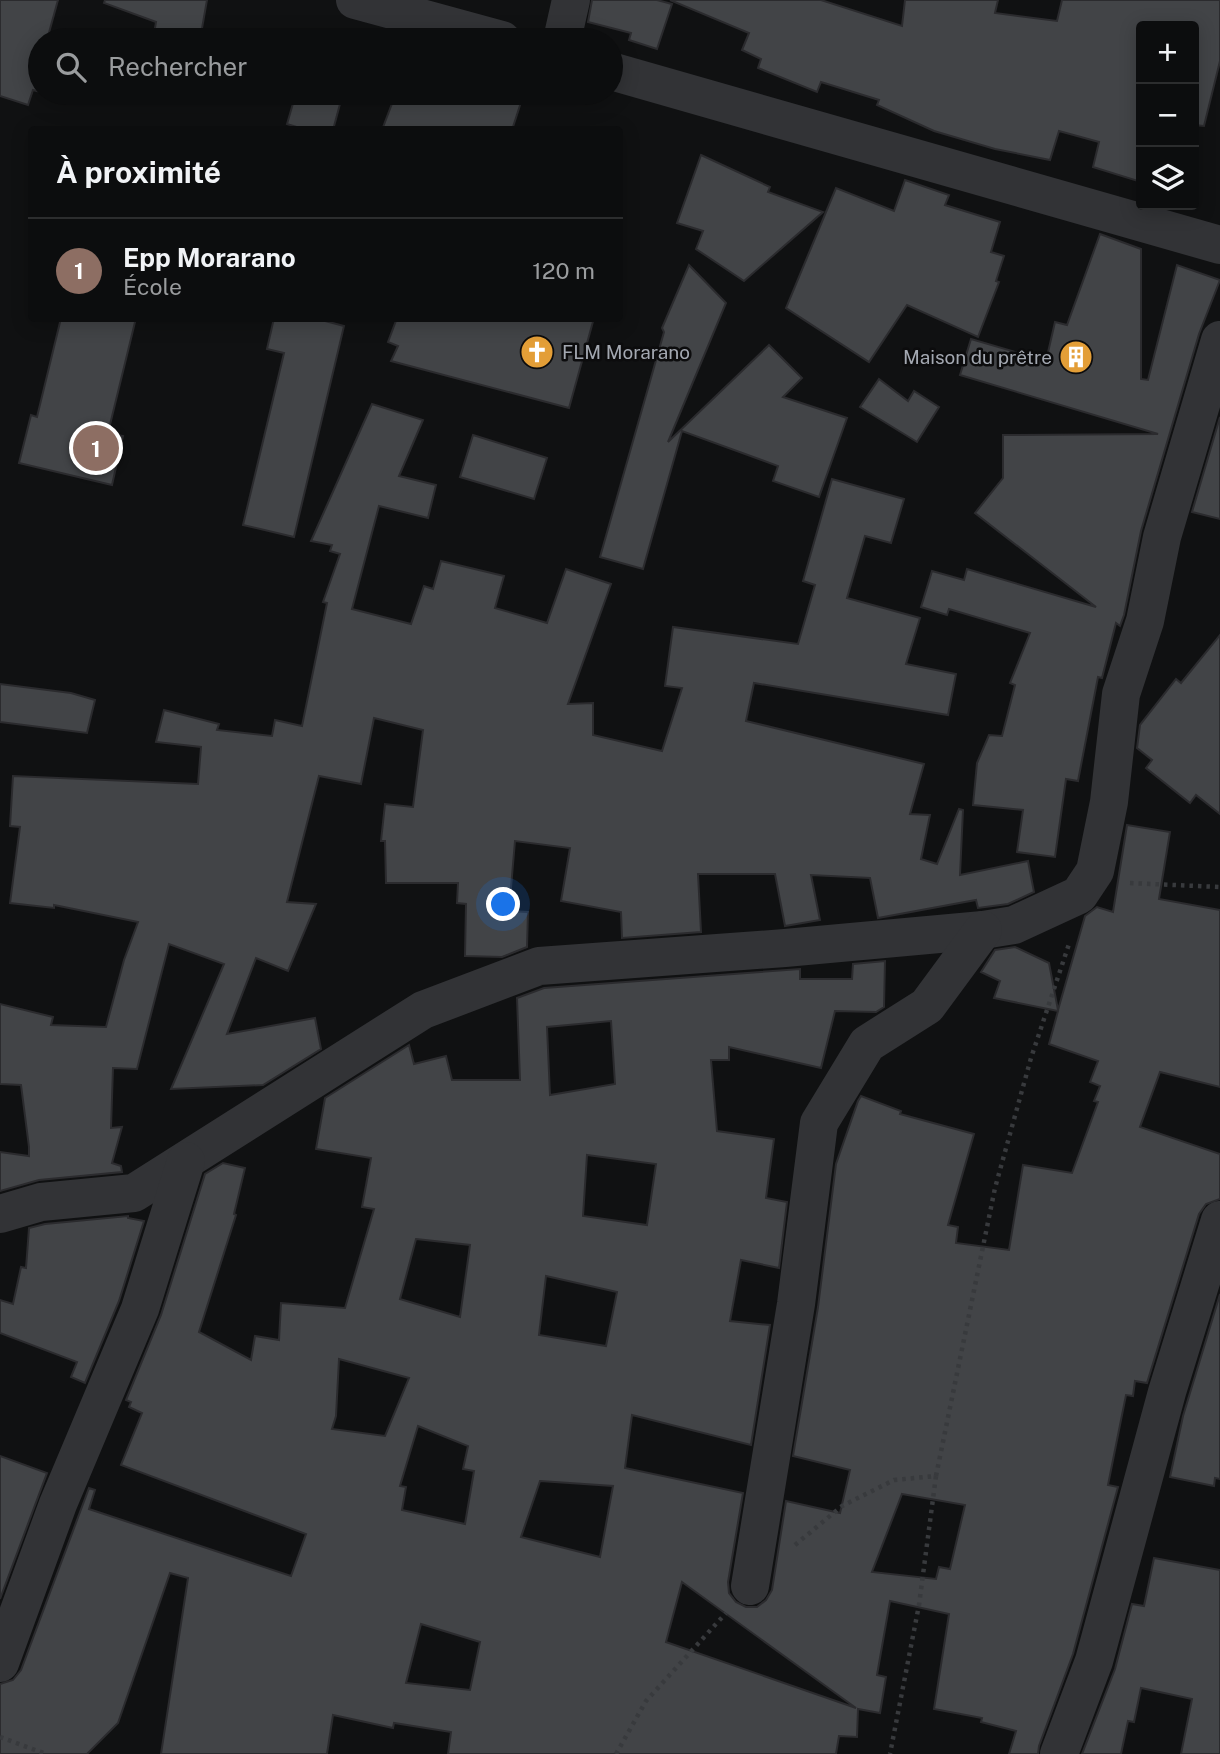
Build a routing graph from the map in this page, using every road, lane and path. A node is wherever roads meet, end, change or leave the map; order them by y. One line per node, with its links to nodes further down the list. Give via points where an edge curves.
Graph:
1 (355, 0): 3 (street)
2 (571, 0): 4 (street)
3 (458, 28)
4 (565, 28)
5 (623, 74): 6 (street)
6 (1220, 245)
7 (1220, 340): 9 (street, via 1161,537 1146,621 1121,694 1110,802 1095,870)
8 (1220, 887): 9 (path)
9 (1084, 888): 10 (street, via 1014,925); 14 (path, via 995,1188)
10 (983, 930): 11 (street, via 539,966 423,1010); 16 (street, via 927,1006 867,1044 820,1123)
11 (186, 1161): 12 (street, via 134,1194 41,1202); 17 (street, via 140,1309 58,1504)
12 (0, 1214)
13 (1220, 1220): 22 (street, via 1167,1392 1094,1661)
14 (936, 1476): 15 (path, via 894,1480 842,1506); 21 (path, via 919,1605)
15 (793, 1546)
16 (750, 1586): 20 (path, via 646,1701)
17 (0, 1662)
18 (0, 1737): 19 (path)
19 (46, 1754)
20 (616, 1754)
21 (890, 1754)
22 (1059, 1754)

